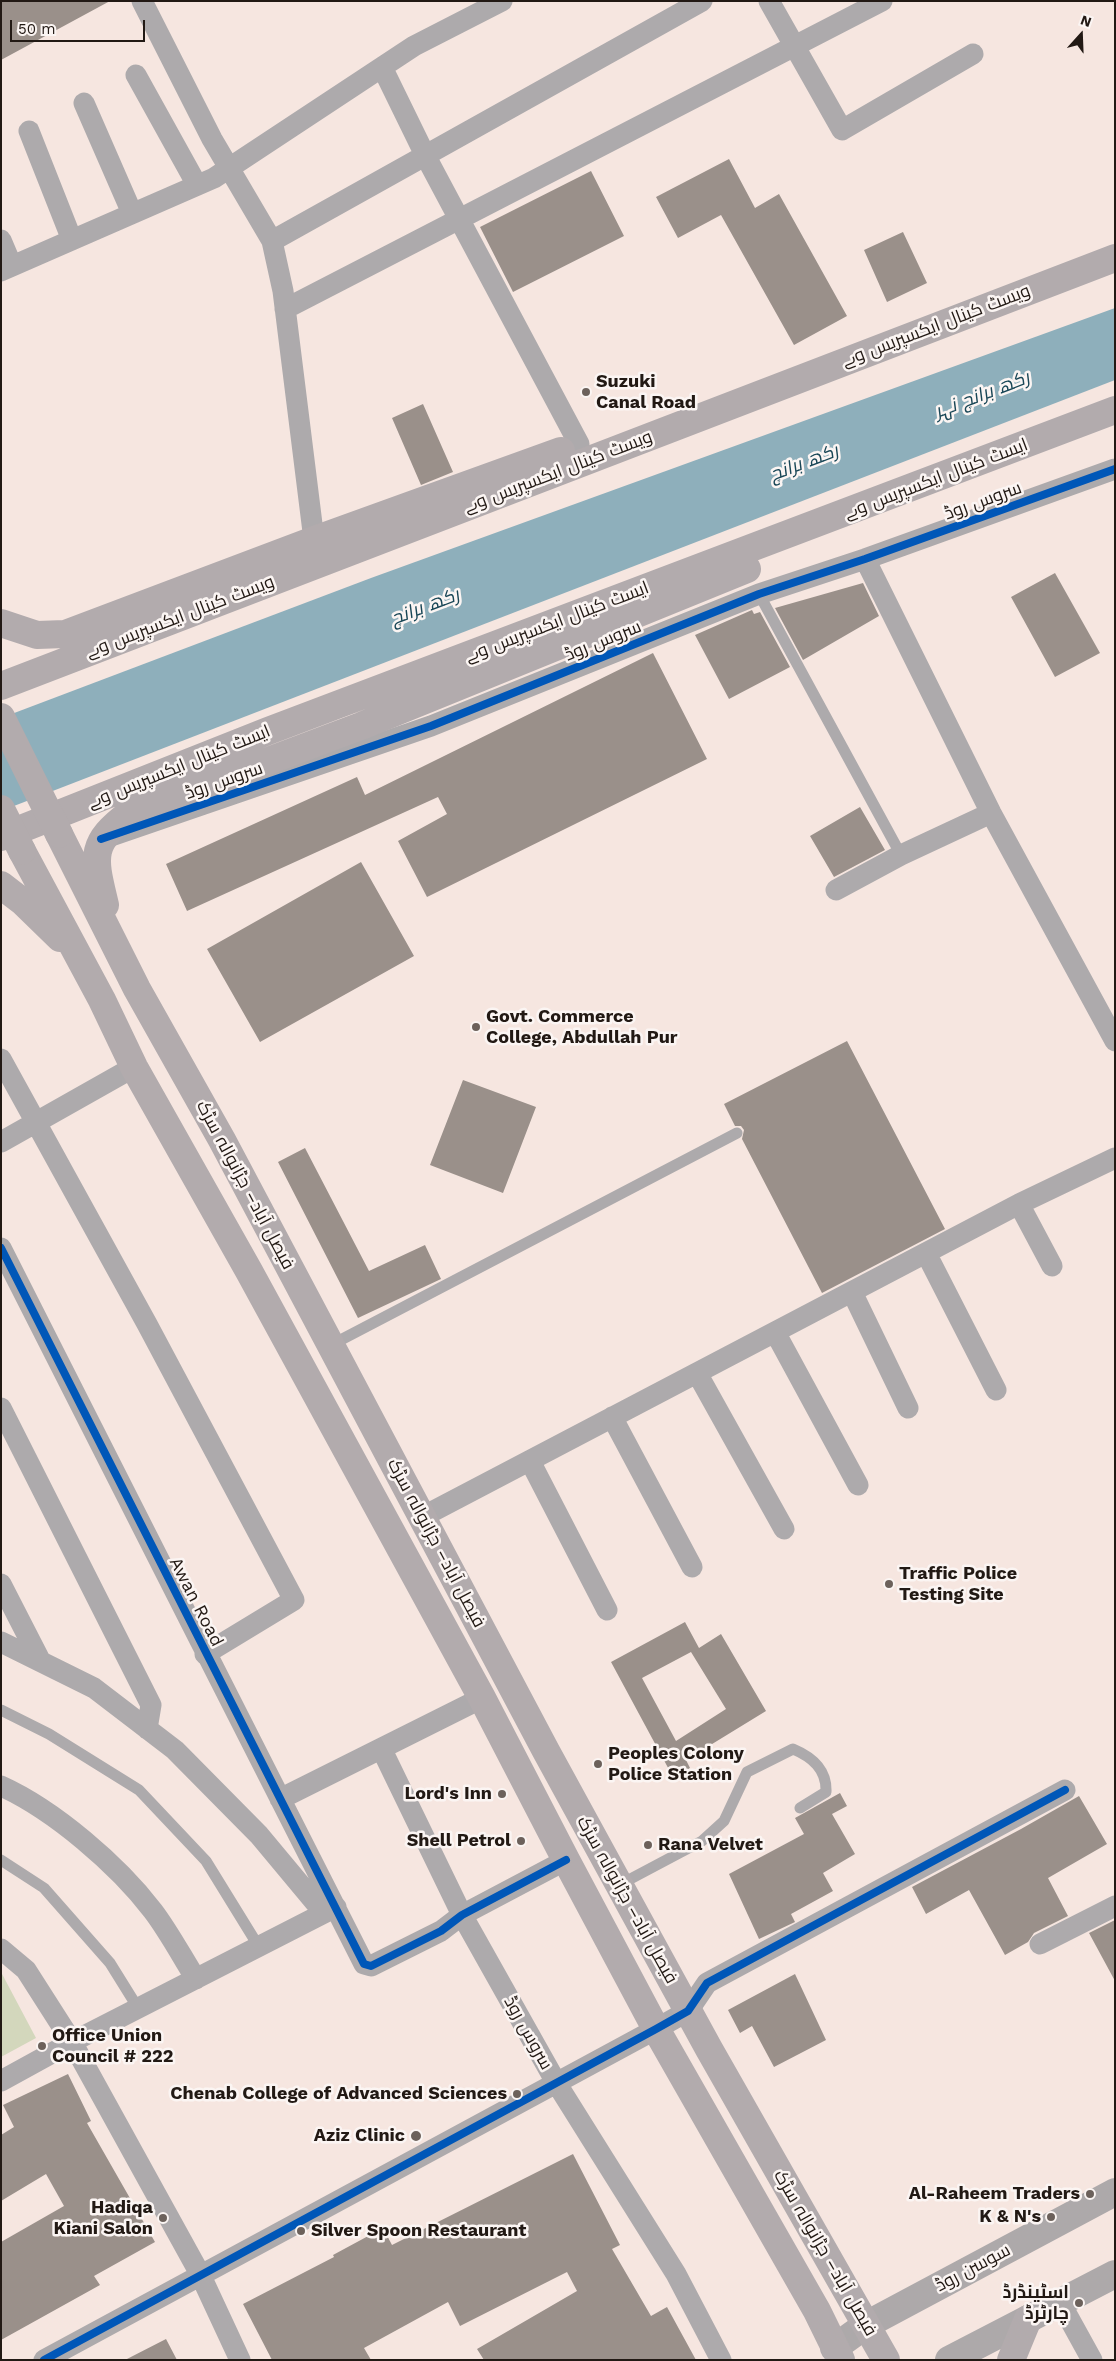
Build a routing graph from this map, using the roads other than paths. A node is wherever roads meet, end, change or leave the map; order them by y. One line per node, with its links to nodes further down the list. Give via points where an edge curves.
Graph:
1 (142, 1): 13 (street)
2 (502, 1): 8 (street, via 414,46)
3 (702, 1): 12 (street)
4 (769, 1): 6 (street)
5 (882, 1): 6 (street)
6 (795, 46): 7 (street, via 842,130); 16 (street)
7 (973, 54)
8 (382, 67): 12 (street); 13 (street)
9 (136, 75): 14 (street)
10 (84, 103): 15 (street)
11 (30, 131): 18 (street)
12 (425, 155): 16 (street); 19 (street)
13 (229, 168): 14 (street); 19 (street)
14 (197, 185): 15 (street)
15 (132, 214): 18 (street)
16 (459, 219): 22 (street); 26 (street)
17 (1, 240): 21 (street)
18 (72, 240): 21 (street)
19 (272, 241): 22 (street)
20 (1115, 258): 23 (main road, ویسٹ کینال ایکسپریس وے)
21 (6, 269)
22 (285, 309): 28 (street)
23 (786, 384): 26 (main road); 32 (main road, ویسٹ کینال ایکسپریس وے)
24 (1115, 410): 25 (main road, ایسٹ کینال ایکسپریس وے)
25 (1032, 443): 36 (main road, via 712,584 361,726 130,813 112,826); 37 (main road, ایسٹ کینال ایکسپریس وے, via 277,728)
26 (580, 444): 28 (main road)
27 (1115, 470): 29 (street, سروس روڈ)
28 (314, 540): 31 (main road, via 66,634 37,635)
29 (865, 559): 30 (street, سروس روڈ); 35 (street)
30 (759, 594): 36 (street, سروس روڈ, via 431,726); 38 (lane)
31 (1, 623)
32 (1, 686)
33 (1, 717): 41 (main road, فیصل آباد– جڑانوالہ سڑک, bridge)
34 (1, 809): 37 (main road, فیصل آباد– جڑانوالہ سڑک, bridge)
35 (991, 813): 38 (street); 43 (street)
36 (102, 839): 41 (main road, via 98,872)
37 (12, 844): 42 (main road, فیصل آباد– جڑانوالہ سڑک)
38 (901, 855): 40 (street)
39 (1, 885): 42 (main road)
40 (836, 890)
41 (114, 942): 56 (main road, فیصل آباد– جڑانوالہ سڑک)
42 (79, 956): 45 (main road, فیصل آباد– جڑانوالہ سڑک)
43 (1115, 1041)
44 (1, 1059): 46 (street)
45 (134, 1067): 46 (street); 72 (main road, فیصل آباد– جڑانوالہ سڑک, via 250,1272)
46 (37, 1123): 48 (street); 70 (street, via 294,1600)
47 (737, 1132): 56 (lane)
48 (1, 1142)
49 (1115, 1158): 50 (street)
50 (1019, 1204): 52 (street); 53 (street)
51 (1, 1248): 70 (street, Awan Road)
52 (926, 1253): 54 (street); 58 (street)
53 (1052, 1266)
54 (852, 1292): 55 (street); 60 (street)
55 (775, 1332): 57 (street); 63 (street)
56 (331, 1345): 64 (main road, فیصل آباد– جڑانوالہ سڑک)
57 (697, 1373): 61 (street); 65 (street)
58 (996, 1390)
59 (1, 1408): 74 (street, via 151,1705)
60 (908, 1408)
61 (612, 1417): 62 (street); 66 (street)
62 (530, 1460): 64 (street); 68 (street)
63 (858, 1485)
64 (422, 1517): 82 (main road, فیصل آباد– جڑانوالہ سڑک)
65 (784, 1529)
66 (692, 1567)
67 (3, 1596): 71 (street)
68 (607, 1610)
69 (1, 1642): 71 (street)
70 (205, 1654): 78 (street, Awan Road)
71 (40, 1660): 74 (street, via 94,1688)
72 (482, 1698): 75 (street); 81 (main road, فیصل آباد– جڑانوالہ سڑک)
73 (1, 1710): 87 (lane, via 49,1734 139,1790 206,1861)
74 (147, 1728): 84 (street, via 175,1750)
75 (382, 1750): 78 (street); 85 (street, سروس روڈ)
76 (1, 1786): 89 (street, via 27,1798 110,1862 154,1912)
77 (1065, 1790): 91 (street, via 708,1982)
78 (280, 1799): 84 (street, Awan Road)
79 (800, 1808): 82 (lane, via 826,1792 826,1781 811,1756 793,1749 747,1772 724,1821 702,1841)
80 (1, 1860): 90 (lane, via 44,1888 110,1963)
81 (566, 1860): 85 (street); 92 (main road, فیصل آباد– جڑانوالہ سڑک)
82 (619, 1885): 91 (main road, فیصل آباد– جڑانوالہ سڑک)
83 (1115, 1906): 86 (street)
84 (330, 1910): 85 (street, Awan Road, via 367,1967 442,1932); 87 (street)
85 (462, 1915): 95 (street, سروس روڈ)
86 (1040, 1944)
87 (259, 1947): 89 (street)
88 (1, 1949): 93 (street, via 26,1970)
89 (196, 1979): 90 (street)
90 (138, 2008): 93 (street)
91 (688, 2011): 92 (street); 101 (main road, فیصل آباد– جڑانوالہ سڑک)
92 (656, 2029): 95 (street); 102 (main road, فیصل آباد– جڑانوالہ سڑک, via 817,2311)
93 (72, 2042): 94 (street); 97 (street)
94 (1, 2081)
95 (557, 2084): 97 (street); 105 (street, سروس روڈ, via 676,2274)
96 (1115, 2192): 101 (street, سوسن روڈ)
97 (200, 2274): 103 (street); 104 (street)
98 (1115, 2274): 99 (street)
99 (1060, 2302): 100 (street); 109 (street)
100 (1028, 2319): 107 (street); 108 (main road)
101 (866, 2326): 102 (street, سوسن روڈ); 106 (main road, فیصل آباد– جڑانوالہ سڑک)
102 (838, 2354)
103 (44, 2360)
104 (240, 2360)
105 (721, 2360)
106 (886, 2360)
107 (949, 2360)
108 (1011, 2360)
109 (1092, 2360)

